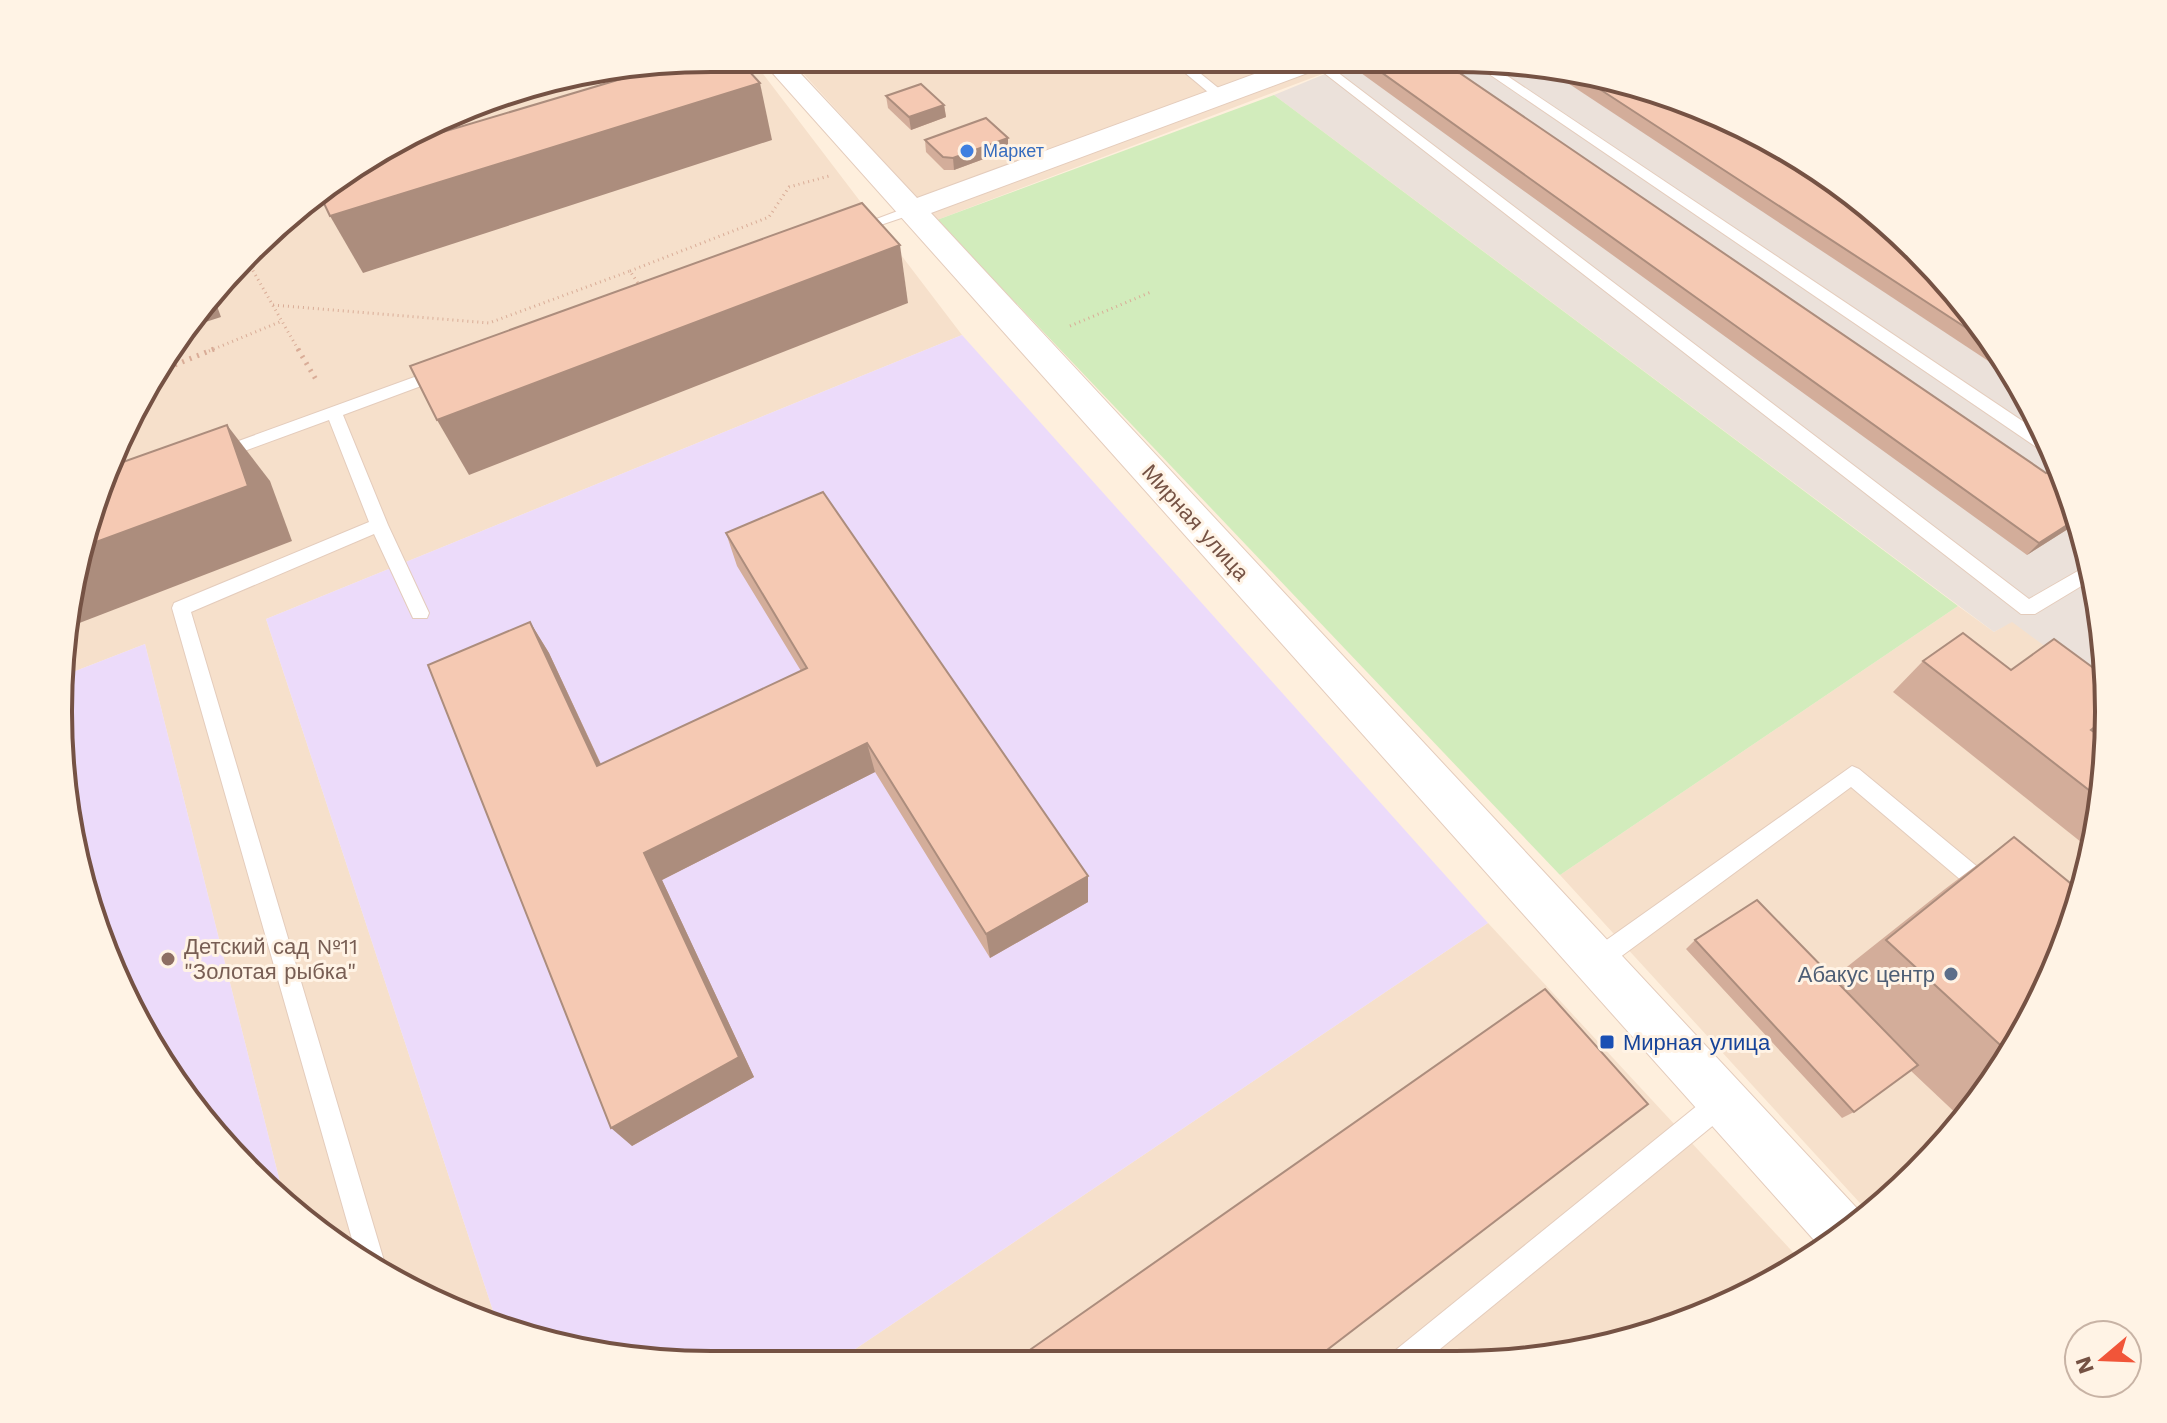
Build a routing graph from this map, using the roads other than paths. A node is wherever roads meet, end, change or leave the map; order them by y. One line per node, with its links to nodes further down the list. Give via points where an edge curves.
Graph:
1 (785, 72): 7 (street, Мирная улица)
2 (1191, 72): 6 (lane)
3 (1286, 72): 6 (street)
4 (1327, 72): 14 (lane, via 2028,609)
5 (1494, 73): 11 (lane)
6 (1220, 95): 7 (street)
7 (911, 210): 8 (lane); 17 (street, Мирная улица)
8 (845, 233)
9 (453, 368): 10 (lane)
10 (334, 412): 12 (lane); 13 (lane)
11 (2032, 436)
12 (202, 460)
13 (379, 525): 15 (lane); 20 (lane, via 181,608)
14 (2081, 577)
15 (420, 613)
16 (2003, 901): 17 (lane, via 1852,775)
17 (1596, 961): 18 (street, Мирная улица)
18 (1723, 1101): 19 (street, Мирная улица); 21 (lane)
19 (1837, 1225)
20 (368, 1250)
21 (1417, 1351)

